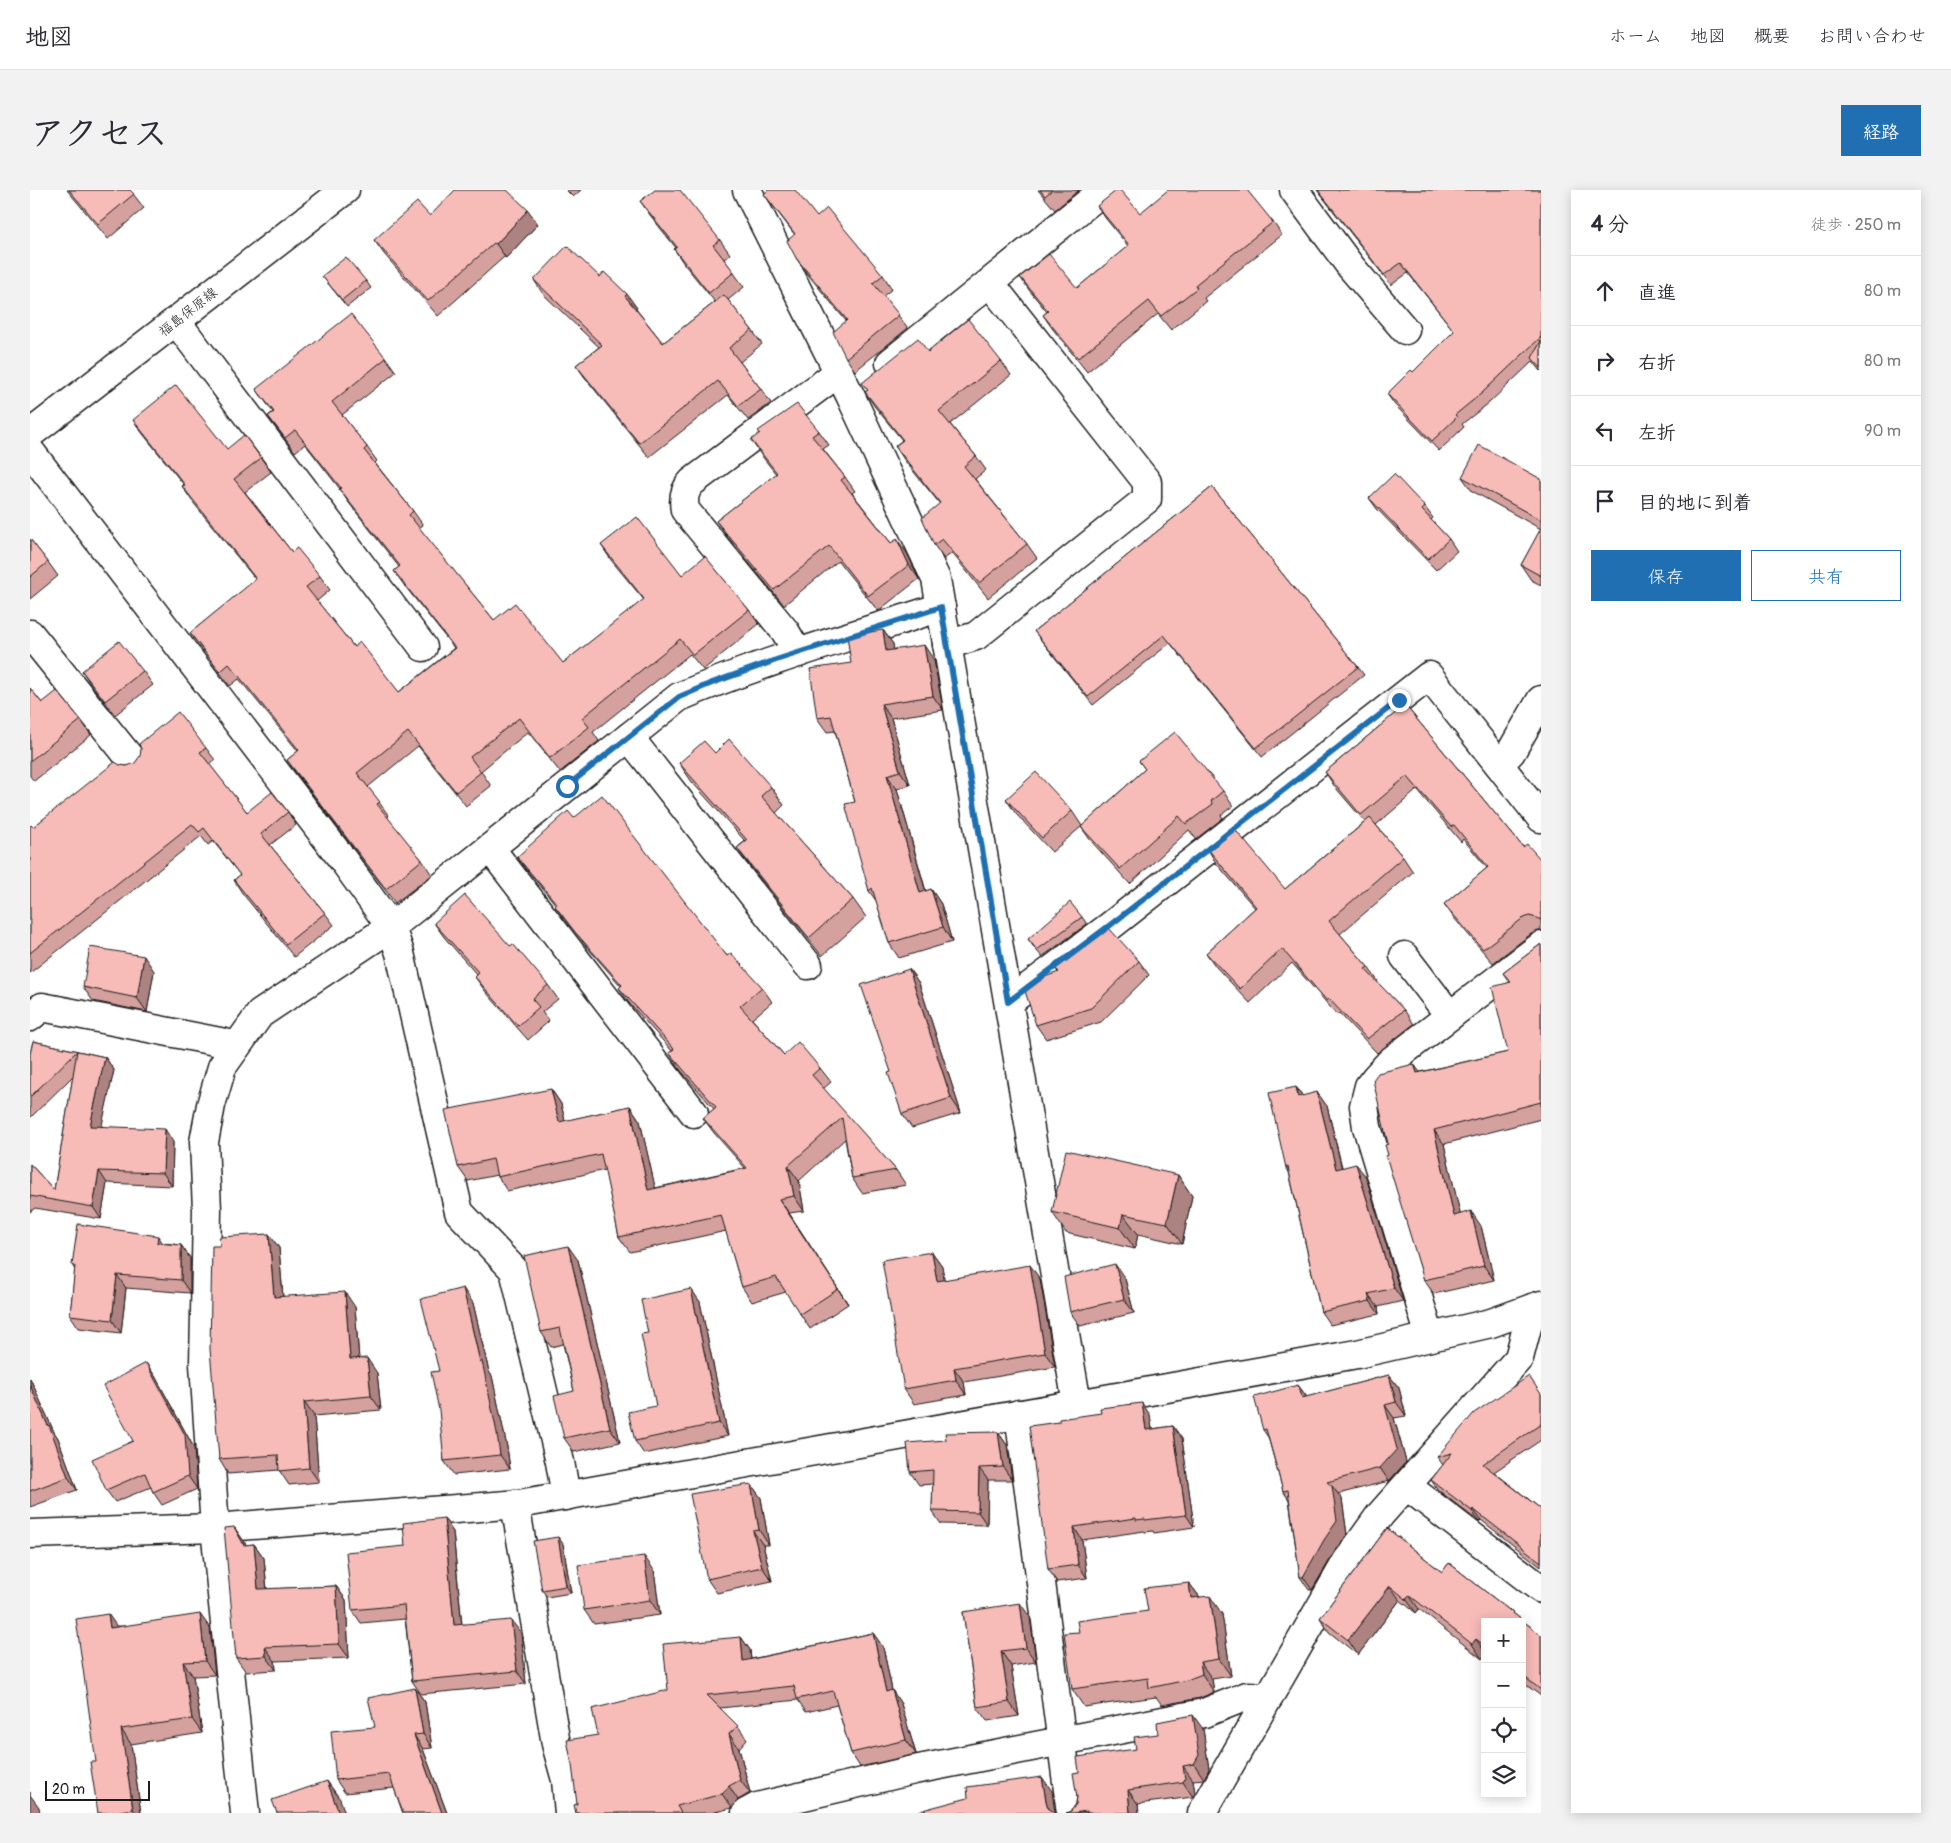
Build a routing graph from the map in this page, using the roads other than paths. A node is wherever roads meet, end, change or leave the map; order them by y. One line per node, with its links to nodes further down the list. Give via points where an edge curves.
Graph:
1 (345, 190): 6 (street, 福島保原線)
2 (747, 190): 8 (street)
3 (1104, 190): 5 (street)
4 (1294, 190): 7 (street, via 1351,267)
5 (990, 283): 8 (street); 13 (street, via 1147,482 1147,499 976,636)
6 (176, 321): 9 (street, 福島保原線); 14 (street)
7 (1406, 330)
8 (844, 384): 11 (street, via 936,580); 15 (street, via 692,482 683,500 685,510 785,631)
9 (30, 434)
10 (30, 452): 22 (street)
11 (941, 607): 13 (street); 15 (street)
12 (30, 634): 18 (street)
13 (947, 645): 26 (street)
14 (423, 647)
15 (798, 653): 17 (street, via 679,697)
16 (1541, 700): 19 (street, via 1511,752)
17 (629, 737): 21 (street); 25 (street)
18 (134, 763)
19 (1499, 764): 20 (street); 26 (street, via 1429,676)
20 (1541, 818)
21 (490, 848): 22 (street); 30 (street)
22 (391, 927): 29 (street, via 260,1014); 36 (street, via 400,953 459,1212 514,1270)
23 (1541, 946): 27 (street)
24 (1404, 956): 27 (street)
25 (808, 965)
26 (1008, 1002): 33 (street)
27 (1450, 1016): 32 (street, via 1391,1061 1369,1086 1364,1106)
28 (30, 1017): 29 (street, via 42,1007 226,1044)
29 (234, 1049): 38 (street, via 222,1067 204,1142 207,1210 204,1364)
30 (694, 1113)
31 (1537, 1307): 32 (street, via 1491,1323); 35 (street, via 1519,1358)
32 (1430, 1337): 33 (street, via 1357,1354)
33 (1077, 1404): 34 (street)
34 (1019, 1414): 36 (street); 42 (street)
35 (1407, 1486): 40 (street); 41 (street, via 1366,1533 1347,1561)
36 (566, 1496): 37 (street)
37 (515, 1504): 38 (street); 44 (street, via 556,1744 566,1780)
38 (215, 1528): 39 (street); 43 (street)
39 (30, 1534)
40 (1541, 1589)
41 (1269, 1697): 42 (street, via 1248,1696 1204,1713); 47 (street)
42 (1062, 1741): 45 (street, via 914,1770 757,1807); 46 (street)
43 (245, 1813)
44 (569, 1813)
45 (746, 1813)
46 (1070, 1813)
47 (1202, 1813)

